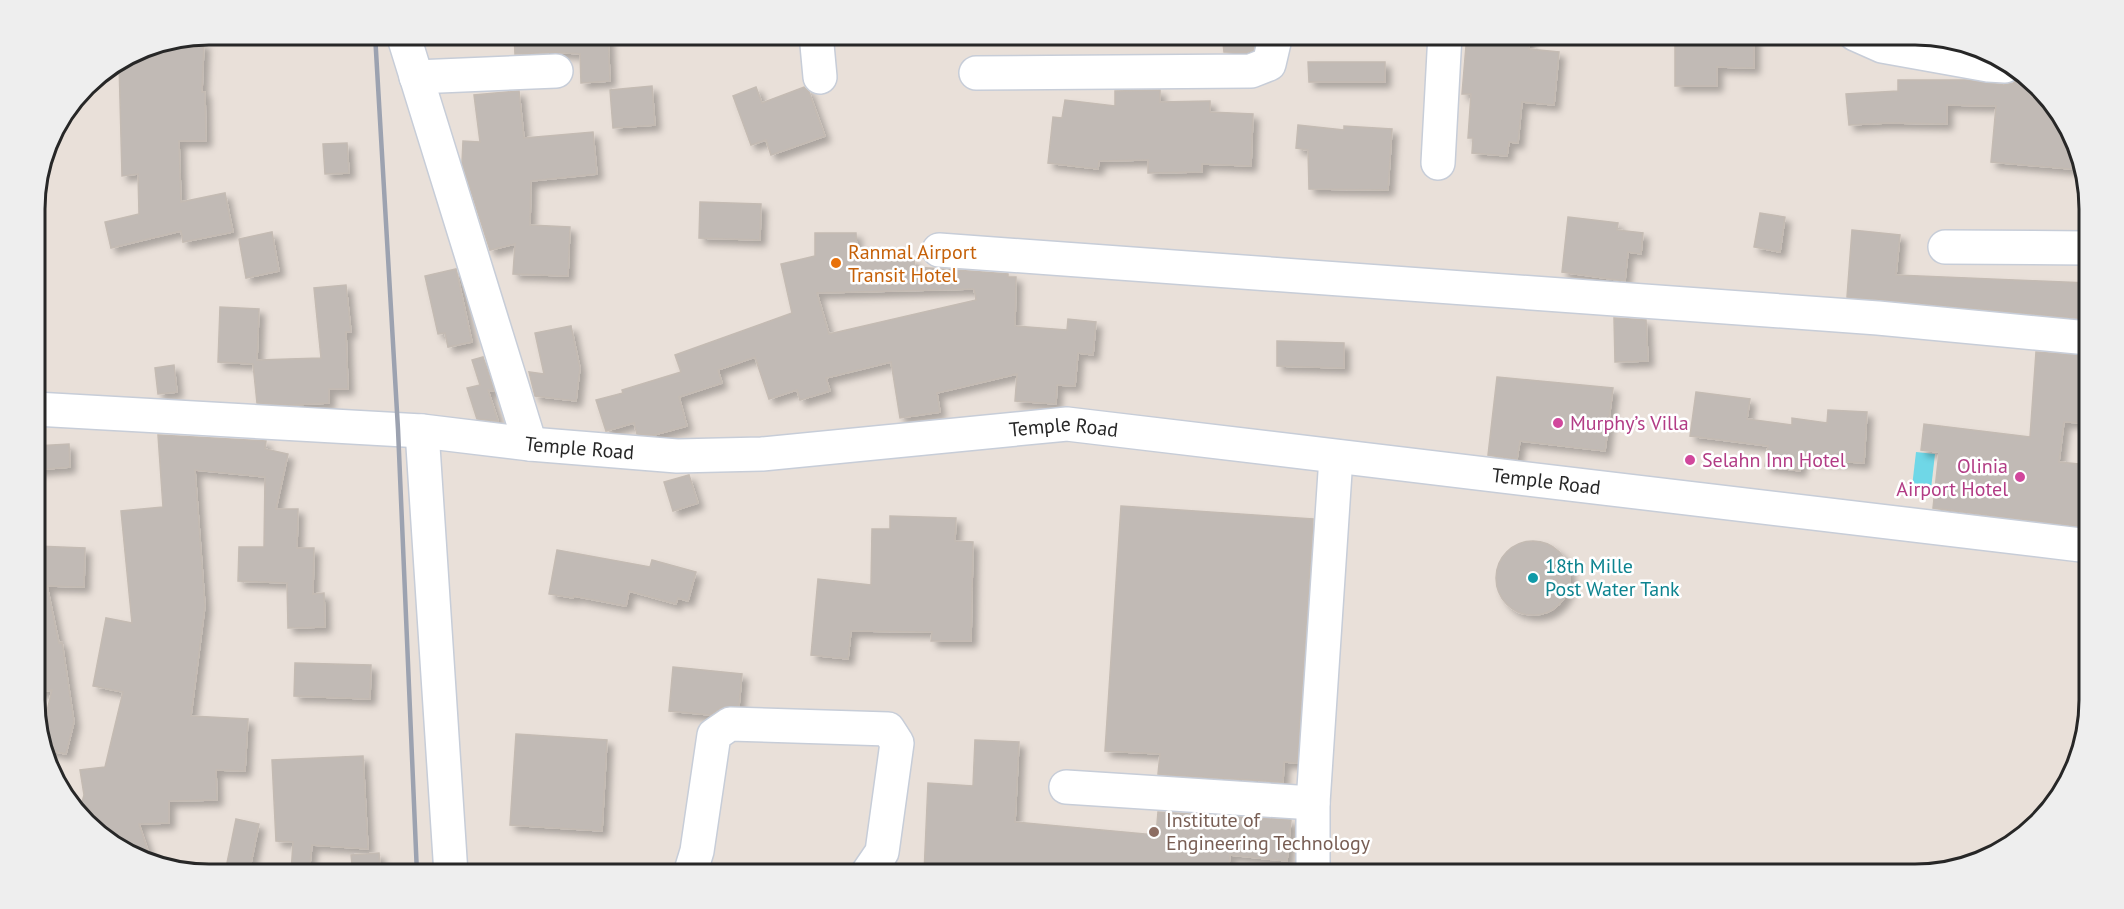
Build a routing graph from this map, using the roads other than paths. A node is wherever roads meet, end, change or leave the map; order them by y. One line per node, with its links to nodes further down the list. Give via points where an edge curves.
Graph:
1 (406, 45): 9 (street)
2 (817, 45): 10 (street)
3 (1273, 45): 8 (street, via 1269,64 1251,71)
4 (1444, 45): 11 (street)
5 (1880, 45): 6 (street)
6 (1994, 65)
7 (556, 70): 9 (street)
8 (976, 73)
9 (416, 77): 18 (street)
10 (820, 77)
11 (1438, 163)
12 (1945, 247): 13 (street)
13 (2079, 248)
14 (939, 250): 15 (street, via 1878,318)
15 (2079, 337)
16 (45, 411): 17 (street, Temple Road)
17 (422, 431): 18 (street, Temple Road); 23 (street)
18 (531, 444): 19 (street, Temple Road, via 676,456 762,454 1067,424)
19 (1336, 457): 20 (street, Temple Road); 22 (street)
20 (2079, 545)
21 (1066, 787): 22 (street)
22 (1313, 803): 26 (street)
23 (450, 864)
24 (696, 864): 25 (street, via 714,735 730,724 888,729 897,743 882,852)
25 (874, 864)
26 (1313, 864)

